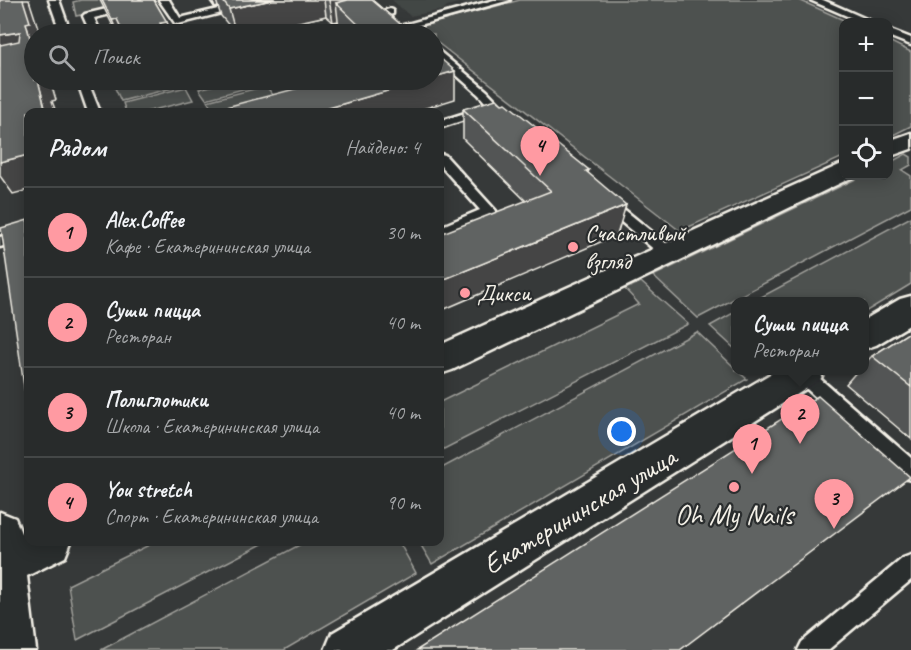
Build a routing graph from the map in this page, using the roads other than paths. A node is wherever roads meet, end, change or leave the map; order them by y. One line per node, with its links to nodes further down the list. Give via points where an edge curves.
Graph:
1 (54, 0): 9 (lane)
2 (268, 0): 5 (lane, via 178,21)
3 (505, 0): 7 (lane)
4 (815, 0): 8 (lane)
5 (154, 2): 10 (lane, via 88,16)
6 (452, 5): 7 (lane)
7 (460, 11): 13 (lane)
8 (858, 18)
9 (62, 24)
10 (92, 24)
11 (339, 24): 12 (lane, via 386,9)
12 (403, 24)
13 (412, 24)
14 (911, 30): 15 (lane)
15 (893, 34): 16 (lane)
16 (911, 42)
17 (444, 59): 19 (lane)
18 (86, 90): 20 (lane)
19 (493, 107): 21 (lane); 22 (lane)
20 (92, 108)
21 (512, 122)
22 (444, 124)
23 (911, 140): 24 (street)
24 (893, 148)
25 (444, 162): 28 (lane, via 489,212)
26 (839, 173): 31 (street)
27 (594, 192): 31 (lane)
28 (444, 230)
29 (24, 234): 30 (lane)
30 (0, 242)
31 (668, 253): 34 (street)
32 (911, 308): 33 (street)
33 (869, 333)
34 (444, 358)
35 (800, 375): 42 (street, Екатерининская улица)
36 (808, 375): 37 (lane)
37 (911, 471)
38 (24, 545): 39 (street)
39 (1, 548): 41 (street)
40 (911, 566): 43 (lane)
41 (12, 650)
42 (349, 650)
43 (810, 650)

